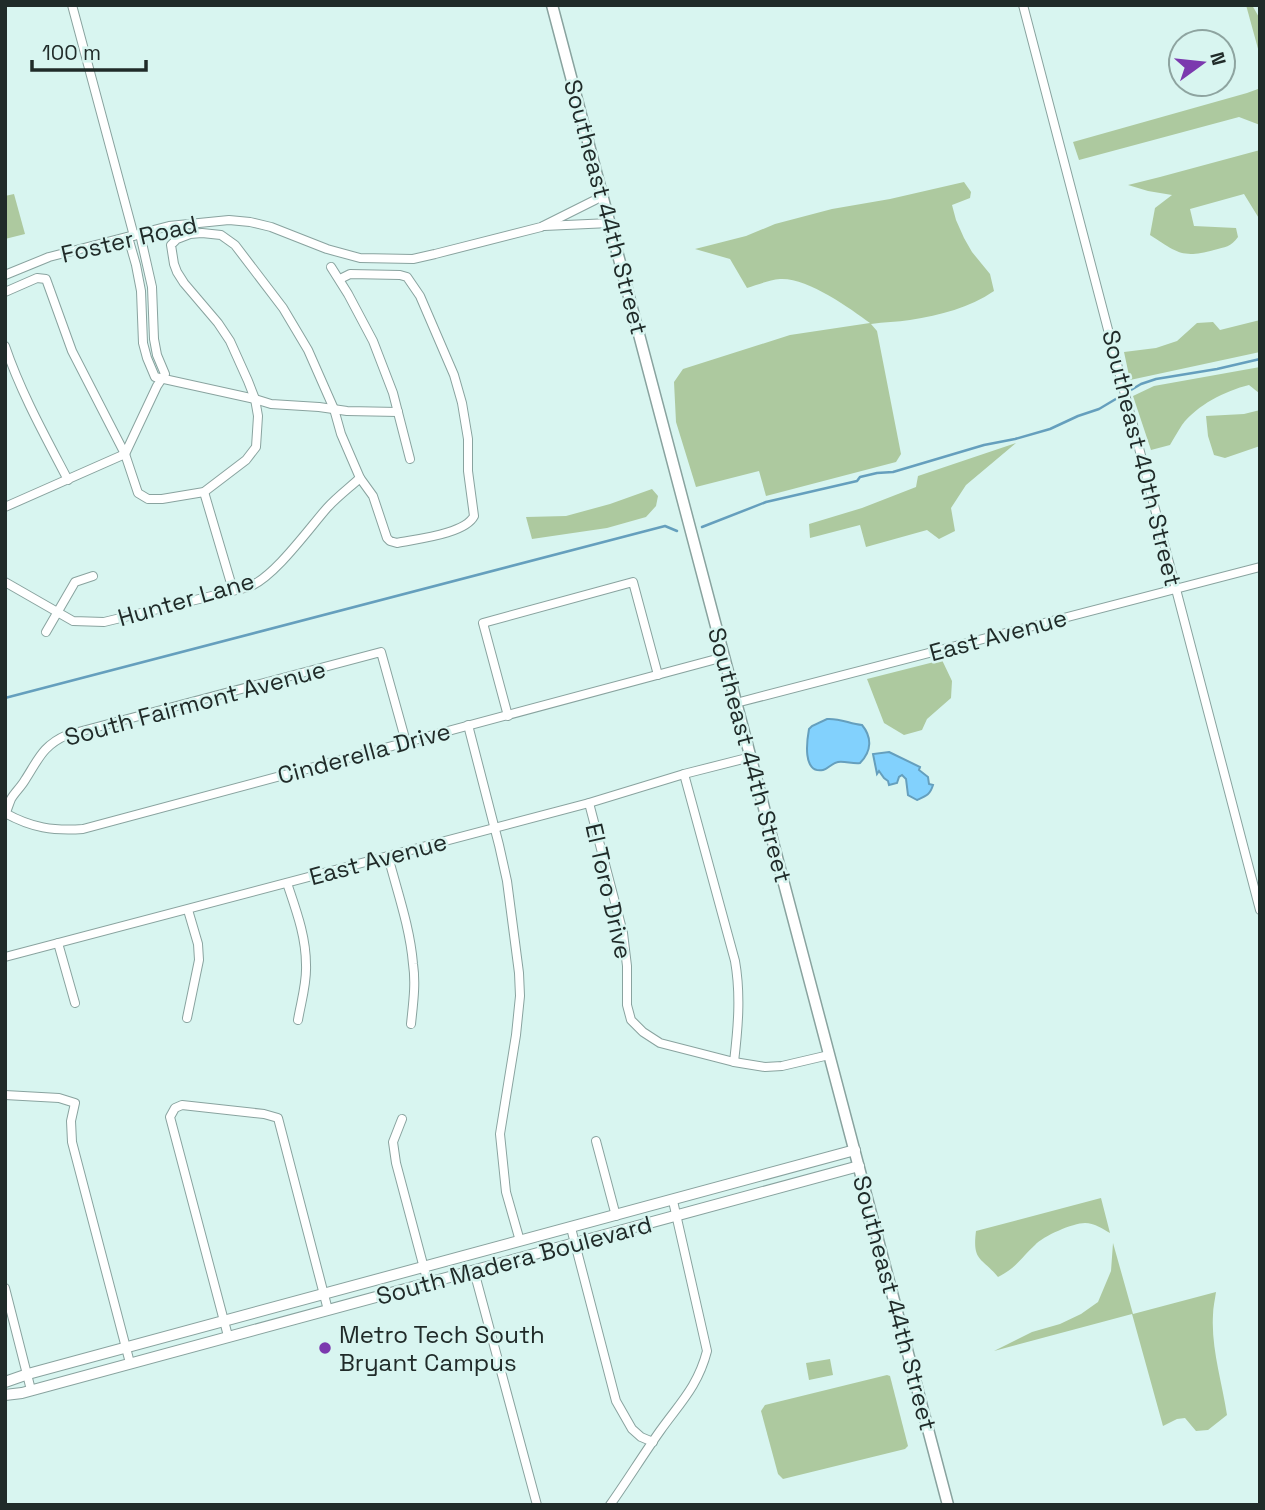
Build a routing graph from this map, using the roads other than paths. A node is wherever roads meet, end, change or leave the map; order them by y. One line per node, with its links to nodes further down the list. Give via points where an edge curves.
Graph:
1 (72, 5): 7 (street)
2 (552, 5): 4 (main road, Southeast 44th Street)
3 (1023, 5): 27 (street, Southeast 40th Street)
4 (603, 196): 5 (main road, Southeast 44th Street); 6 (street, Foster Road)
5 (610, 223): 6 (street, Foster Road); 31 (main road, Southeast 44th Street)
6 (541, 227): 7 (street, Foster Road, via 413,258 360,258 271,227 229,220 169,226)
7 (134, 236): 9 (street, Foster Road, via 49,257); 13 (street, via 147,261 154,339 166,373)
8 (331, 267): 10 (street)
9 (5, 275)
10 (340, 279): 16 (street, via 373,341); 19 (street, via 350,274 400,275 414,286 449,362 462,403 474,516 459,529 390,541 373,496)
11 (5, 292): 17 (street, via 37,278 46,279 72,351)
12 (5, 346): 20 (street)
13 (162, 380): 14 (street); 17 (street)
14 (255, 399): 15 (street); 15 (street, via 230,341 177,272 171,245 177,239 202,233 221,235 235,245 297,329); 21 (street, via 256,447)
15 (334, 409): 16 (street); 19 (street)
16 (398, 412): 18 (street)
17 (125, 454): 20 (street); 21 (street, via 138,493 148,499)
18 (410, 459)
19 (360, 478): 28 (street, Hunter Lane, via 264,579)
20 (68, 480): 23 (street)
21 (204, 492): 28 (street)
22 (5, 496): 23 (street)
23 (8, 506)
24 (1260, 567): 27 (street, East Avenue)
25 (93, 576): 29 (street, via 75,582)
26 (5, 582): 29 (street, Hunter Lane)
27 (1176, 589): 33 (street, East Avenue); 45 (street, Southeast 40th Street)
28 (233, 590): 29 (street, Hunter Lane, via 104,622 73,621)
29 (56, 612): 30 (street)
30 (46, 632)
31 (724, 657): 32 (street, Cinderella Drive); 33 (main road, Southeast 44th Street)
32 (658, 675): 34 (street, Cinderella Drive); 34 (street, via 633,582 483,623)
33 (736, 703): 37 (main road, Southeast 44th Street)
34 (508, 716): 35 (street, Cinderella Drive)
35 (468, 725): 36 (street, Cinderella Drive); 41 (street)
36 (406, 742): 40 (street, Cinderella Drive, via 83,829 38,827); 40 (street, South Fairmont Avenue, via 381,652 67,735 37,759)
37 (751, 757): 38 (street, East Avenue); 52 (main road, Southeast 44th Street)
38 (684, 774): 39 (street, East Avenue); 53 (street, via 738,978)
39 (589, 803): 41 (street, East Avenue); 53 (street, El Toro Drive, via 623,933 631,1020 660,1043)
40 (6, 814)
41 (495, 828): 42 (street, East Avenue); 63 (street, via 519,973 516,1035 500,1134 506,1192)
42 (388, 856): 43 (street, East Avenue); 51 (street, via 414,964)
43 (287, 883): 44 (street, East Avenue); 50 (street, via 306,950)
44 (188, 910): 46 (street, East Avenue); 49 (street, via 199,961)
45 (1260, 911)
46 (58, 943): 47 (street, East Avenue); 48 (street)
47 (5, 957)
48 (75, 1003)
49 (187, 1018)
50 (298, 1020)
51 (411, 1024)
52 (829, 1055): 53 (street, El Toro Drive, via 782,1066); 57 (main road, Southeast 44th Street)
53 (734, 1062)
54 (5, 1095): 73 (street, via 75,1103 72,1142)
55 (402, 1119): 65 (street, via 393,1142)
56 (596, 1141): 60 (street)
57 (855, 1150): 58 (main road, Southeast 44th Street); 59 (street, South Madera Boulevard)
58 (859, 1166): 61 (street, South Madera Boulevard); 82 (main road, Southeast 44th Street)
59 (673, 1200): 60 (street, South Madera Boulevard); 61 (street)
60 (616, 1216): 62 (street, South Madera Boulevard)
61 (676, 1217): 64 (street, South Madera Boulevard); 79 (street, via 707,1351 697,1381)
62 (571, 1228): 63 (street, South Madera Boulevard); 64 (street)
63 (520, 1241): 65 (street, South Madera Boulevard)
64 (575, 1243): 66 (street, South Madera Boulevard); 79 (street, via 616,1401 632,1429)
65 (424, 1267): 67 (street); 69 (street, South Madera Boulevard)
66 (474, 1271): 67 (street, South Madera Boulevard); 80 (street)
67 (428, 1283): 70 (street, South Madera Boulevard)
68 (5, 1288): 75 (street)
69 (324, 1294): 70 (street); 71 (street, South Madera Boulevard); 71 (street, via 278,1118 182,1105 170,1117)
70 (328, 1310): 72 (street, South Madera Boulevard)
71 (224, 1321): 72 (street); 73 (street, South Madera Boulevard)
72 (228, 1336): 74 (street, South Madera Boulevard)
73 (126, 1348): 74 (street); 75 (street, South Madera Boulevard)
74 (130, 1363): 77 (street, South Madera Boulevard)
75 (28, 1374): 76 (street, South Madera Boulevard); 77 (street)
76 (5, 1382)
77 (32, 1390): 78 (street, South Madera Boulevard)
78 (5, 1395)
79 (653, 1442): 81 (street)
80 (537, 1505)
81 (610, 1505)
82 (948, 1505)

